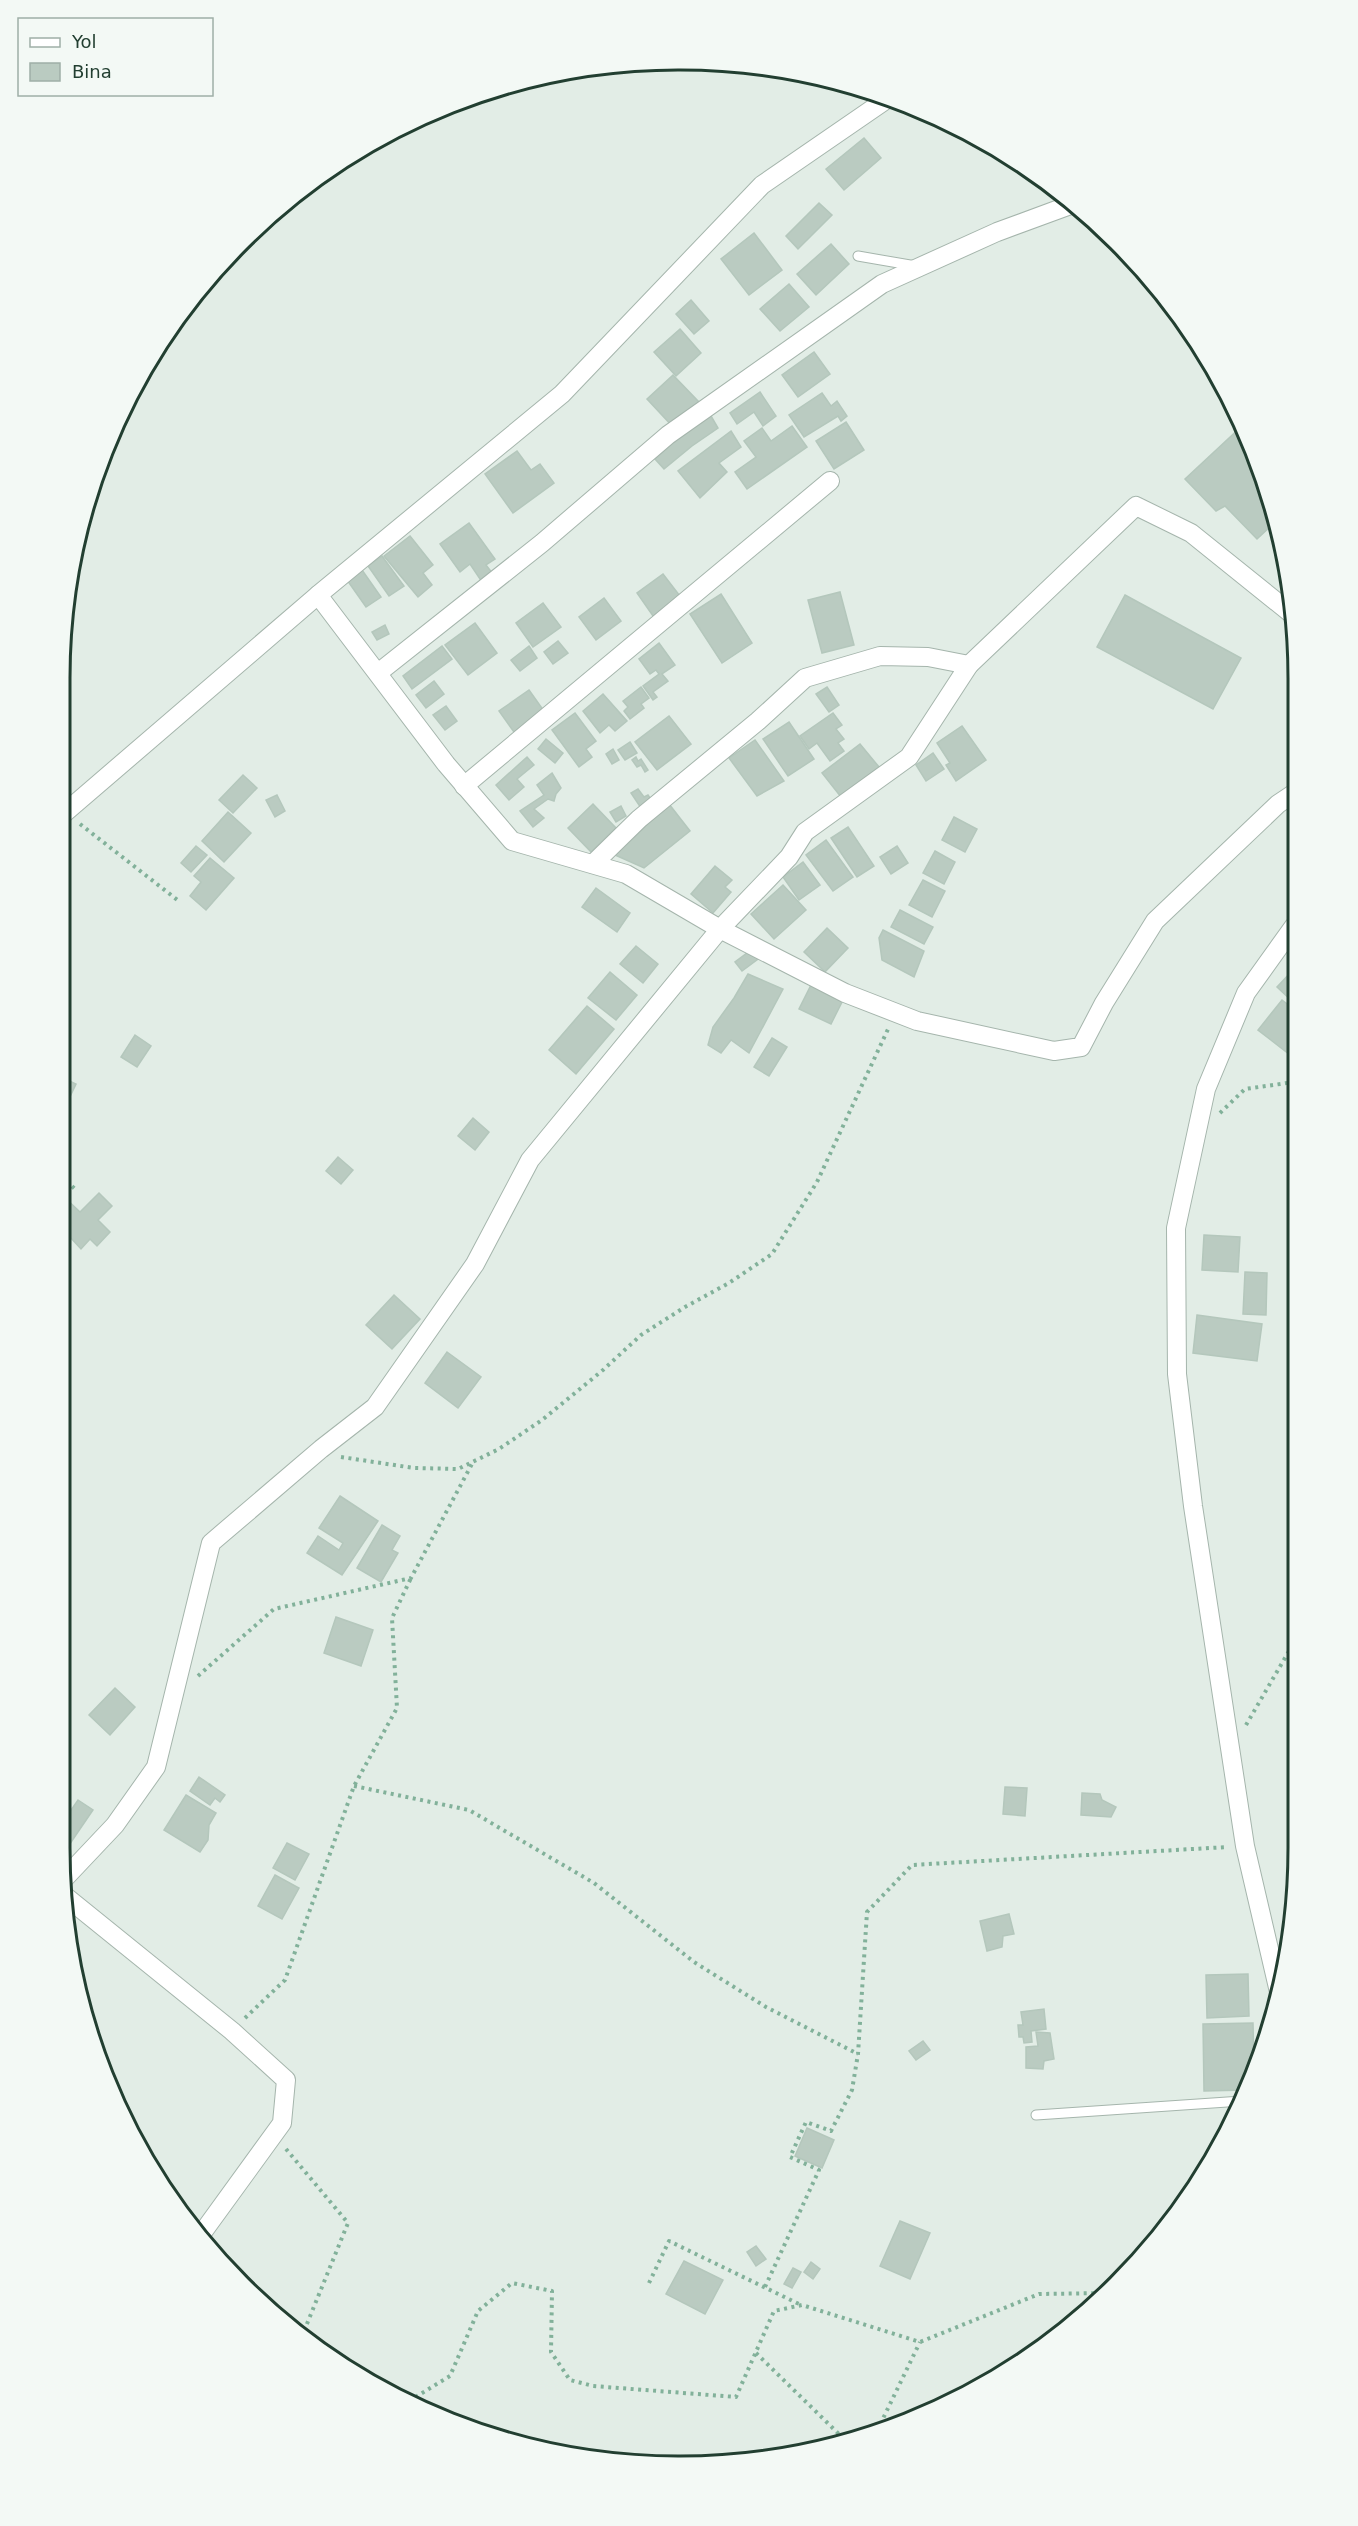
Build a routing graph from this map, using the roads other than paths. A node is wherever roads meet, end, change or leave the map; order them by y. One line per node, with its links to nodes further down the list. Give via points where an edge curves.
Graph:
1 (879, 105): 6 (street, via 762,185 562,394)
2 (1063, 208): 4 (street, via 997,232)
3 (858, 256): 4 (lane)
4 (921, 267): 9 (street, via 882,284 668,435 542,543)
5 (830, 481): 10 (street)
6 (318, 594): 9 (street); 12 (street)
7 (1283, 607): 8 (street, via 1191,533 1136,506)
8 (969, 665): 13 (street, via 928,657 880,656 805,678 639,819); 14 (street, via 909,757 805,832 789,857)
9 (378, 673): 10 (street)
10 (464, 786): 13 (street, via 512,841)
11 (1288, 797): 14 (street, via 1155,921 1081,1047 1054,1051 917,1021 845,993)
12 (70, 809)
13 (593, 864): 14 (street, via 626,874)
14 (720, 929): 16 (street, via 530,1160 475,1264 375,1407 211,1542 156,1767 115,1825)
15 (1288, 934): 18 (street, via 1246,993 1206,1089 1176,1228 1177,1374 1193,1506 1245,1846)
16 (71, 1871)
17 (74, 1903): 21 (street, via 232,2031 286,2080 282,2123)
18 (1274, 1973)
19 (1231, 2102): 20 (lane)
20 (1036, 2115)
21 (206, 2228)

